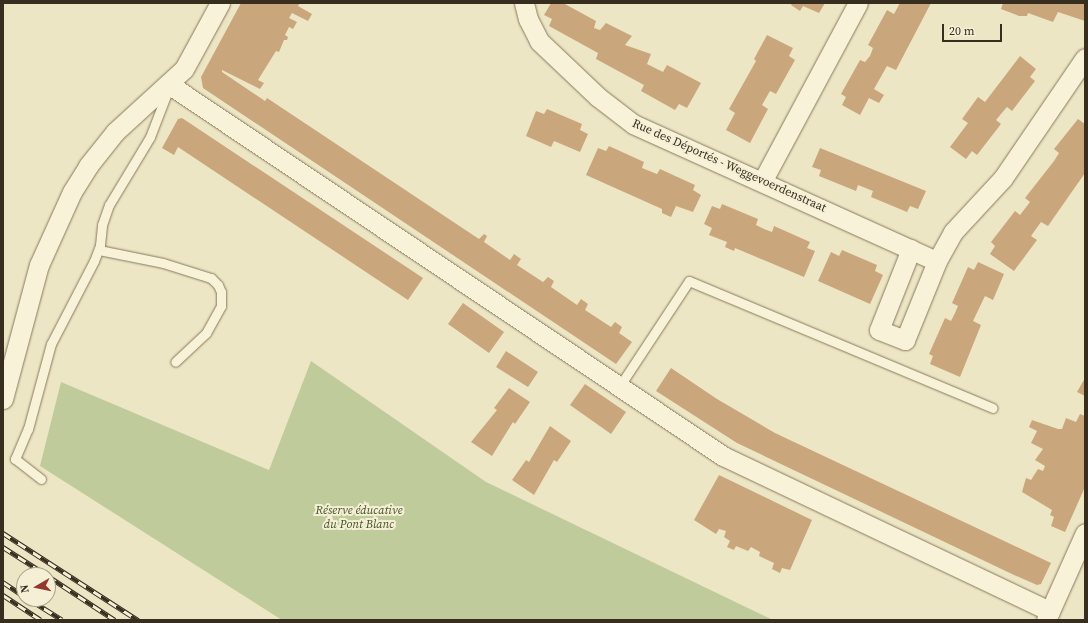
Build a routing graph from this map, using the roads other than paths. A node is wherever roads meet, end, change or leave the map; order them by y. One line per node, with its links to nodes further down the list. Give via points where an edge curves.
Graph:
1 (220, 3): 5 (street, via 184,69)
2 (524, 3): 6 (street, Rue des Déportés - Weggevoerdenstraat, via 528,19 539,41 614,111 640,128)
3 (858, 3): 6 (street)
4 (1085, 58): 9 (street, via 1003,178 953,232)
5 (170, 85): 8 (lane, via 150,137 108,205); 11 (street); 12 (street, via 115,132 88,166 72,192 39,265)
6 (763, 180): 7 (street, Rue des Déportés - Weggevoerdenstraat)
7 (911, 249): 9 (street, Rue des Déportés - Weggevoerdenstraat); 9 (street, via 879,330 905,340)
8 (99, 250): 10 (lane, via 163,263 211,278 218,285 222,292 221,306 206,333); 14 (lane, via 51,344 28,429 15,459)
9 (937, 261)
10 (175, 362)
11 (619, 387): 13 (lane, via 689,281); 17 (street, via 735,462)
12 (3, 399)
13 (993, 408)
14 (40, 479)
15 (1085, 533): 16 (street)
16 (1080, 560): 17 (street)
17 (1048, 616)

